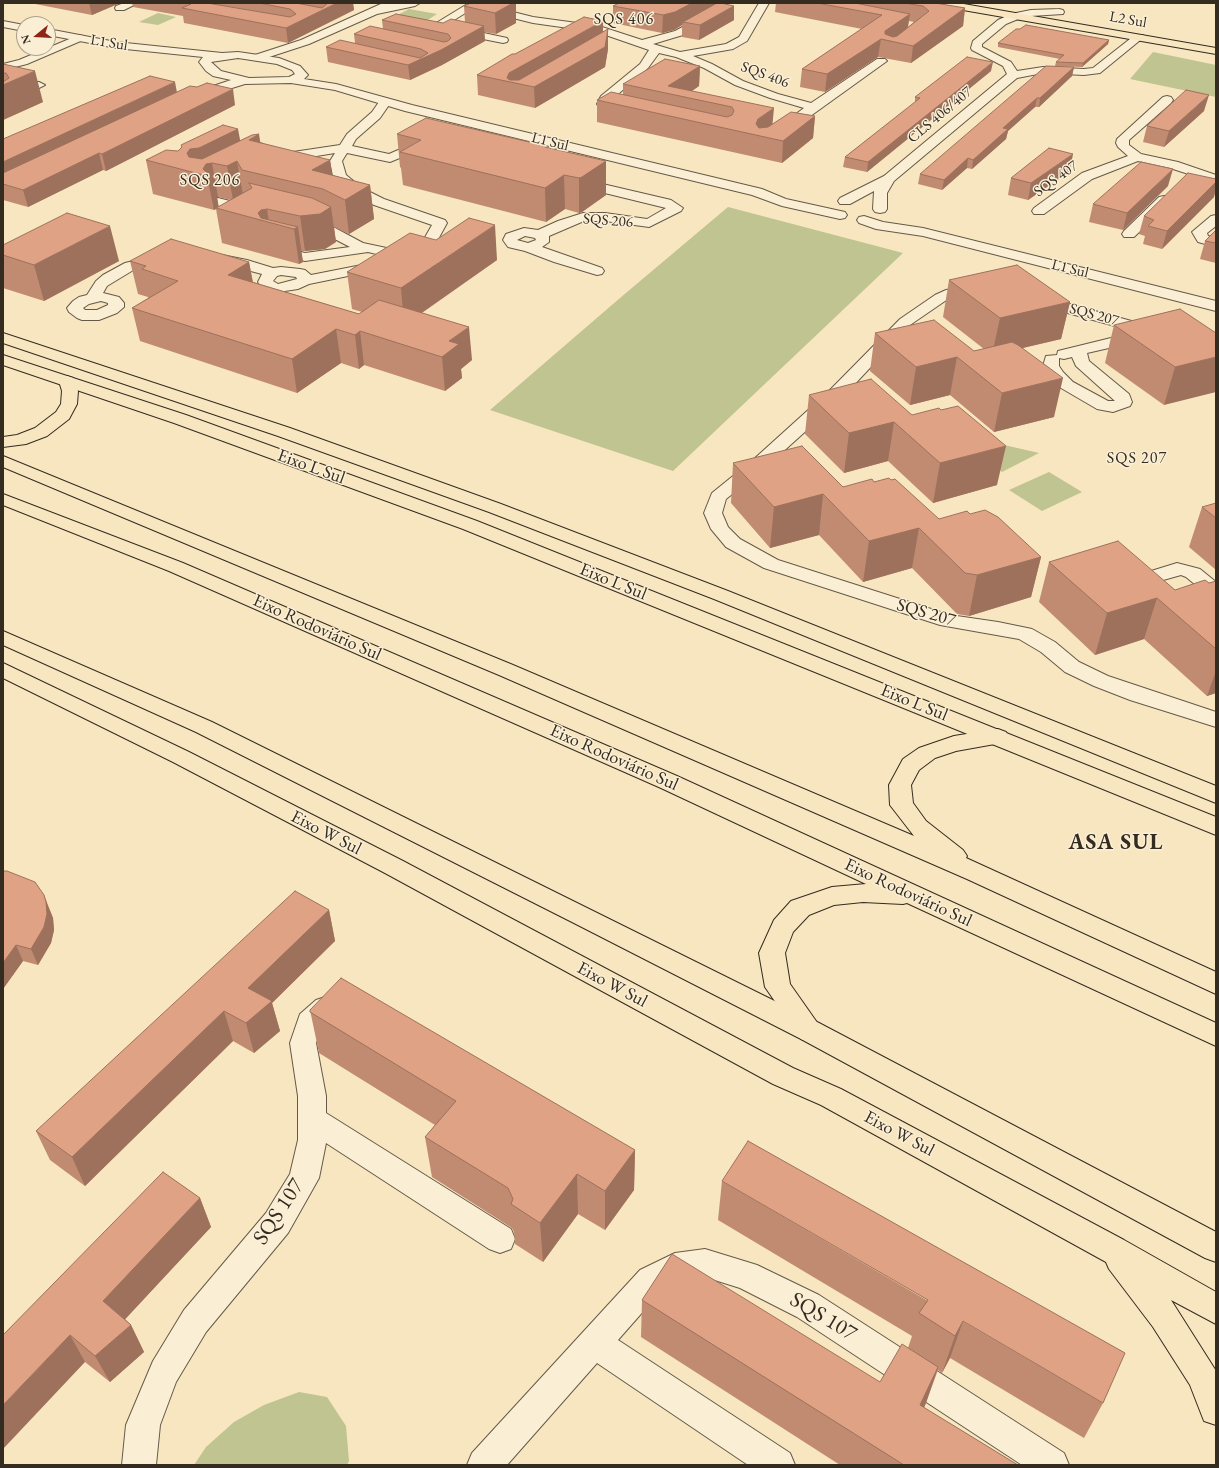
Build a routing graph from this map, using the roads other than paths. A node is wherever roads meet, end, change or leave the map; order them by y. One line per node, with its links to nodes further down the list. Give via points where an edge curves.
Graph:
1 (133, 3): 9 (street)
2 (392, 3): 10 (street)
3 (415, 3): 10 (street)
4 (764, 3): 25 (street, SQS 406, via 743,38)
5 (940, 3): 13 (main road, L2 Sul)
6 (456, 4): 8 (street, SQS 406)
7 (1013, 4): 11 (main road)
8 (494, 7): 19 (street, SQS 406, via 521,17 599,29); 21 (street, via 438,25)
9 (120, 8)
10 (374, 12): 22 (street, via 349,23 352,32 333,30)
11 (1063, 13): 13 (street, via 1031,13)
12 (711, 16): 24 (street, via 680,33)
13 (1016, 16): 16 (main road, L2 Sul); 34 (street, via 1002,22 975,45 978,50)
14 (3, 24): 15 (street)
15 (16, 26)
16 (1139, 30): 27 (main road, L2 Sul); 40 (street, via 1096,71)
17 (1158, 30): 27 (main road, L2 Sul)
18 (56, 34): 20 (street, L1 Sul)
19 (620, 36): 23 (street); 24 (street, SQS 406)
20 (79, 38): 29 (street, L1 Sul); 39 (street, via 23,62)
21 (503, 40)
22 (305, 42): 26 (street); 26 (street, via 322,46)
23 (607, 44)
24 (642, 44): 28 (street, SQS 406)
25 (729, 47): 30 (street, SQS 406); 37 (street, SQS 406)
26 (291, 48): 33 (street); 35 (street)
27 (1215, 48)
28 (656, 49): 31 (street, SQS 406); 55 (street, via 644,66 603,102 607,107)
29 (170, 51): 32 (street, L1 Sul); 38 (street, L1 Sul)
30 (696, 53): 31 (street, SQS 406); 37 (street, SQS 406)
31 (680, 55): 37 (street, SQS 406)
32 (221, 56): 33 (street, L1 Sul); 38 (street, via 207,58)
33 (259, 57): 35 (street, L1 Sul)
34 (994, 57): 40 (street); 43 (street, via 1010,67)
35 (279, 61): 41 (street, L1 Sul)
36 (881, 61): 53 (street)
37 (710, 63): 53 (street, SQS 406, via 739,83)
38 (206, 65): 42 (street, L1 Sul)
39 (3, 67)
40 (1055, 70): 43 (street, via 1033,70)
41 (301, 71): 45 (street, via 302,75); 48 (street, L1 Sul)
42 (217, 74): 44 (street); 49 (street, via 213,82)
43 (1013, 75): 65 (street, CLS 406/407)
44 (244, 80): 45 (street, L1 Sul); 49 (street)
45 (291, 80): 48 (street, L1 Sul)
46 (3, 84): 47 (street)
47 (39, 85)
48 (336, 87): 52 (street, L1 Sul)
49 (195, 95): 51 (street)
50 (1167, 100): 60 (street, via 1123,139 1124,147)
51 (181, 102)
52 (385, 102): 54 (street, L1 Sul); 56 (street)
53 (813, 107): 57 (street)
54 (409, 108): 56 (street); 69 (street, L1 Sul, via 765,194 782,202)
55 (629, 112)
56 (376, 115): 59 (street, via 351,137)
57 (768, 140)
58 (435, 147): 59 (street, via 418,145 395,157 378,157)
59 (343, 148): 61 (street); 76 (street, via 336,161 340,176 357,191 394,208)
60 (1137, 157): 62 (street); 71 (street, SQS 407, via 1087,176)
61 (260, 162)
62 (1193, 171): 63 (street); 66 (street)
63 (1216, 178)
64 (566, 179): 80 (street, SQS 206, via 666,203 676,208 645,224 605,217 583,217)
65 (888, 179): 69 (street, CLS 406/407); 70 (street, CLS 406/407, via 880,193)
66 (1182, 181)
67 (1172, 192): 81 (street)
68 (218, 202): 72 (street)
69 (840, 207): 70 (street, L1 Sul, via 866,204); 75 (street, L1 Sul)
70 (882, 212): 75 (street, via 878,218); 78 (street, L1 Sul)
71 (1039, 212)
72 (269, 215)
73 (1216, 219): 83 (street, via 1199,232 1203,238)
74 (291, 220): 85 (street, via 326,230)
75 (864, 220): 78 (street, L1 Sul, via 880,226)
76 (440, 223): 77 (street); 88 (street, via 425,252)
77 (454, 226)
78 (923, 232): 96 (street, L1 Sul)
79 (497, 234): 82 (street, SQS 206)
80 (540, 234): 82 (street, SQS 206, via 524,232); 84 (street, via 542,242)
81 (1129, 234)
82 (511, 237): 84 (street, SQS 206, via 513,244)
83 (1216, 243)
84 (529, 247): 90 (street, SQS 206)
85 (368, 248): 86 (street, via 314,257); 88 (street)
86 (272, 249)
87 (207, 257): 91 (street, via 242,263)
88 (412, 257): 92 (street)
89 (172, 258): 95 (street, via 144,261 120,271 101,284)
90 (598, 271)
91 (272, 273): 92 (street, via 296,272 304,276); 92 (street, via 265,282 292,295)
92 (304, 281)
93 (989, 290): 97 (street, SQS 207, via 974,289 951,293)
94 (1022, 296): 98 (street, SQS 207)
95 (93, 298)
96 (1216, 306)
97 (906, 322): 99 (street); 107 (street, SQS 207, via 840,399)
98 (1148, 330): 100 (street, SQS 207); 102 (street, SQS 207)
99 (920, 332)
100 (1171, 336)
101 (3, 338): 116 (main road, Eixo L Sul, via 284,432 495,508 721,595)
102 (1080, 356): 102 (street, SQS 207, via 1117,392 1124,402 1113,407 1103,405 1073,389 1056,375 1051,366 1052,359)
103 (3, 360): 104 (main road, Eixo L Sul)
104 (67, 381): 105 (main road, via 70,391 69,404 63,415 40,432 20,440); 115 (main road, Eixo L Sul, via 180,419 470,525)
105 (3, 442)
106 (3, 461): 118 (main road, Eixo Rodoviário Sul, via 506,670)
107 (760, 463): 108 (street); 114 (street, SQS 207, via 718,497 713,513 720,530 733,543 772,564 904,608 947,621 1025,634 1048,647 1072,667 1101,681)
108 (782, 468)
109 (3, 499): 119 (main road, Eixo Rodoviário Sul, via 176,567 669,782)
110 (1142, 580): 111 (street, via 1181,569 1193,573)
111 (1216, 592)
112 (3, 637): 122 (main road, via 204,727)
113 (3, 670): 127 (main road, Eixo W Sul, via 181,757 394,867 783,1076 831,1097)
114 (1216, 720)
115 (998, 737): 117 (main road, Eixo L Sul); 118 (main road, via 954,744 927,753 911,765 900,785 902,806 918,826)
116 (1216, 795)
117 (1216, 826)
118 (976, 873): 120 (main road, Eixo Rodoviário Sul)
119 (914, 896): 122 (main road, via 863,893 832,896 800,908 783,927 772,953 778,987); 123 (main road, Eixo Rodoviário Sul)
120 (1216, 984)
121 (364, 1001): 124 (street, SQS 107, via 345,1000 325,1008 309,1022 303,1043 312,1096)
122 (810, 1031): 126 (main road)
123 (1216, 1035)
124 (312, 1118): 125 (street); 131 (street, SQS 107, via 312,1140 304,1178 277,1223 195,1321 164,1372 142,1425)
125 (500, 1239)
126 (1216, 1248)
127 (1113, 1250): 128 (main road, Eixo W Sul); 130 (main road, via 1164,1316 1201,1374)
128 (1216, 1309)
129 (594, 1342): 132 (street, SQS 107); 133 (street); 134 (street, SQS 107, via 651,1280 675,1267 705,1263 746,1274 808,1306)
130 (1216, 1409)
131 (139, 1465)
132 (484, 1465)
133 (778, 1465)
134 (1052, 1465)

